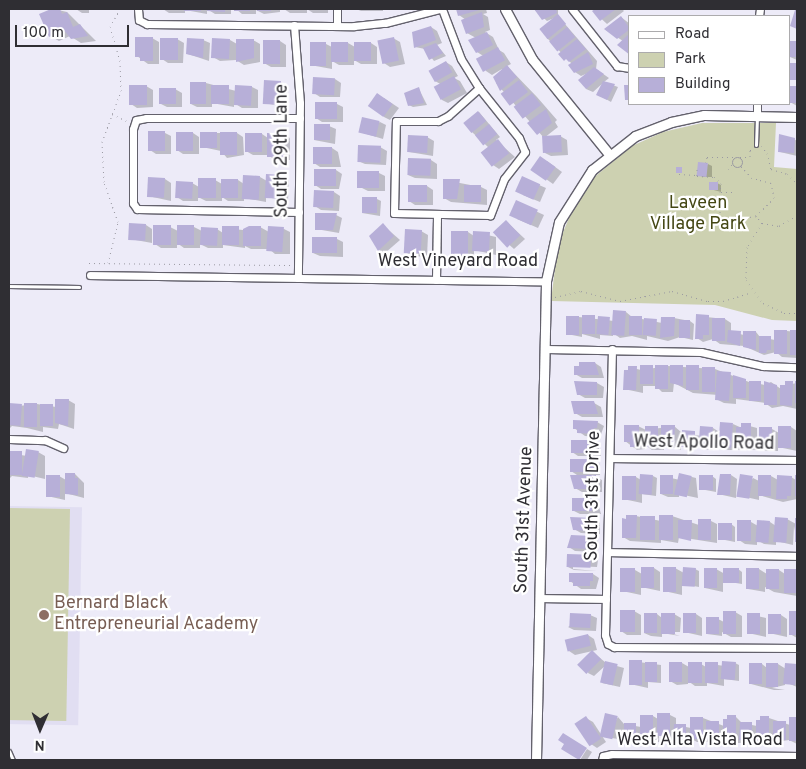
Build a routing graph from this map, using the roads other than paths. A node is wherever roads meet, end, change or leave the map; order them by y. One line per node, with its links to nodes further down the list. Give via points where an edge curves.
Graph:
1 (138, 9): 6 (street, via 139,20 147,24)
2 (338, 9): 7 (street)
3 (441, 9): 7 (street, via 371,26); 9 (street, via 462,59)
4 (505, 9): 15 (street, via 532,59)
5 (572, 9): 8 (street, via 617,66)
6 (294, 25): 7 (street); 13 (street, South 29th Lane)
7 (337, 26)
8 (627, 68)
9 (479, 88): 17 (street, via 525,147 495,195 490,215); 17 (street, via 438,121 396,122 394,213)
10 (757, 105): 11 (street)
11 (757, 115): 12 (street, West Vineyard Road); 14 (lane); 15 (street, West Vineyard Road, via 704,115 671,122 635,136)
12 (797, 117)
13 (300, 118): 16 (street, South 29th Lane); 16 (street, via 135,122 133,203 137,209)
14 (756, 144)
15 (609, 154): 21 (street, West Vineyard Road, via 580,185 559,222)
16 (299, 212): 19 (street, South 29th Lane)
17 (437, 214): 20 (street)
18 (90, 274): 19 (street, West Vineyard Road)
19 (298, 278): 20 (street, West Vineyard Road)
20 (436, 280): 21 (street, West Vineyard Road)
21 (546, 281): 24 (street, South 31st Avenue)
22 (9, 286): 23 (lane)
23 (79, 287)
24 (546, 349): 25 (street); 33 (street, South 31st Avenue)
25 (612, 349): 26 (street, via 701,352 763,366); 29 (street, South 31st Drive)
26 (797, 367)
27 (9, 439): 28 (street, via 45,440)
28 (63, 448)
29 (610, 458): 30 (street, West Apollo Road); 31 (street, South 31st Drive)
30 (797, 460)
31 (608, 552): 32 (street); 34 (street, South 31st Drive)
32 (797, 556)
33 (540, 598): 34 (street); 40 (street, South 31st Avenue)
34 (606, 598): 35 (street, South 31st Drive, via 608,644 614,647)
35 (797, 648)
36 (9, 751): 39 (lane)
37 (797, 756): 38 (street, West Alta Vista Road, via 612,754)
38 (603, 758)
39 (13, 760)
40 (536, 760)

